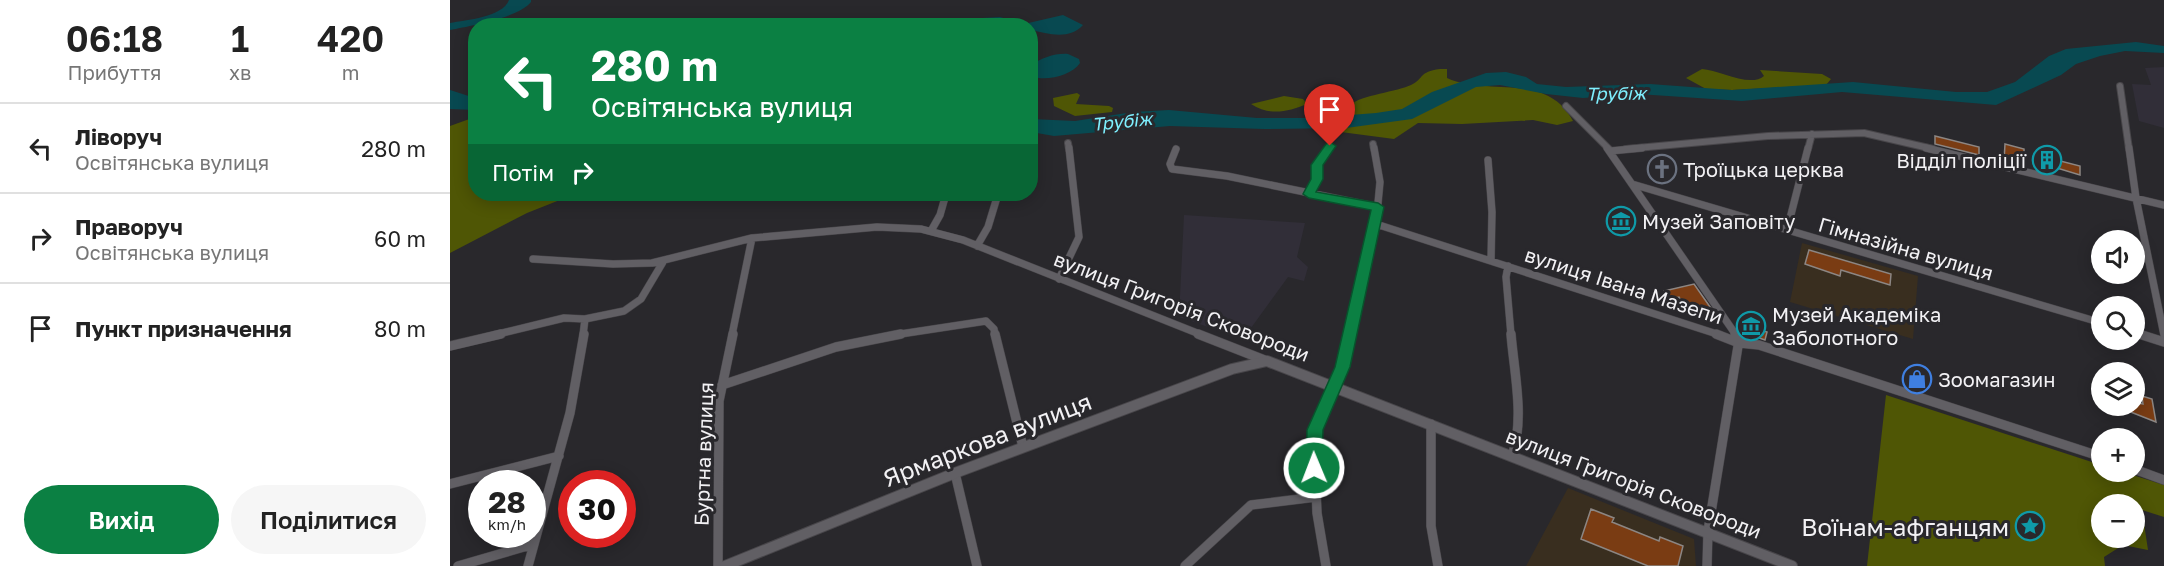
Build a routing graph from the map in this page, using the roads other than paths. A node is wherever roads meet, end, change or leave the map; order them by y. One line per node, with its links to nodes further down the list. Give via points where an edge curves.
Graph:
1 (2120, 86): 12 (street)
2 (1566, 106): 8 (street)
3 (1812, 134): 8 (street); 12 (street, via 1874,135); 18 (street)
4 (1068, 143): 26 (street, via 1079,237)
5 (1373, 144): 16 (street, via 1379,172)
6 (1330, 146): 11 (street, via 1317,165 1317,179)
7 (1176, 149): 11 (street, via 1172,169)
8 (1610, 151): 10 (street)
9 (1488, 160): 23 (street)
10 (1632, 184): 18 (street, Гімназійна вулиця); 32 (street, via 1726,318)
11 (1309, 194): 16 (street)
12 (2136, 198): 15 (street); 29 (street)
13 (944, 201): 19 (street)
14 (996, 201): 21 (street)
15 (2164, 205)
16 (1378, 207): 17 (street)
17 (1376, 224): 23 (street, вулиця Івана Мазепи); 36 (street, via 1345,358)
18 (1787, 230): 28 (street, Гімназійна вулиця)
19 (931, 231): 20 (street, вулиця Григорія Сковороди, via 877,227); 21 (street, вулиця Григорія Сковороди)
20 (752, 238): 24 (street, вулиця Григорія Сковороди); 35 (street, Буртна вулиця)
21 (977, 246): 26 (street, вулиця Григорія Сковороди)
22 (533, 259): 24 (street, вулиця Григорія Сковороди, via 613,264)
23 (1491, 261): 25 (street, вулиця Івана Мазепи)
24 (663, 262): 27 (street, via 635,305 618,313)
25 (1508, 266): 32 (street, вулиця Івана Мазепи); 41 (street, via 1517,430)
26 (1059, 279): 34 (street, вулиця Григорія Сковороди)
27 (585, 319): 33 (street, via 564,318); 40 (street, via 581,370)
28 (2091, 320)
29 (2164, 335)
30 (2145, 336): 31 (street)
31 (2164, 342)
32 (1739, 343): 39 (street, вулиця Івана Мазепи, via 1759,345); 48 (street)
33 (450, 346)
34 (1267, 361): 36 (street, вулиця Григорія Сковороди); 38 (street, Ярмаркова вулиця, via 1232,369)
35 (722, 385): 38 (street, via 836,347 986,321 994,329); 53 (street, Буртна вулиця, via 717,464)
36 (1333, 386): 37 (street, вулиця Григорія Сковороди); 46 (street, via 1314,437)
37 (1431, 424): 41 (street, вулиця Григорія Сковороди); 58 (street, via 1431,526)
38 (1023, 447): 42 (street, Ярмаркова вулиця)
39 (2091, 453)
40 (559, 456): 45 (street); 47 (street)
41 (1512, 456): 48 (street, вулиця Григорія Сковороди)
42 (955, 473): 54 (street, Ярмаркова вулиця); 55 (street)
43 (2145, 473): 44 (street)
44 (2164, 480)
45 (450, 484)
46 (1317, 497): 56 (street, via 1251,505); 57 (street)
47 (546, 502)
48 (1708, 531): 59 (street); 60 (street, вулиця Григорія Сковороди)
49 (520, 548): 51 (street)
50 (533, 548): 52 (street)
51 (458, 566)
52 (528, 566)
53 (718, 566)
54 (725, 566)
55 (977, 566)
56 (1185, 566)
57 (1326, 566)
58 (1438, 566)
59 (1707, 566)
60 (1792, 566)

